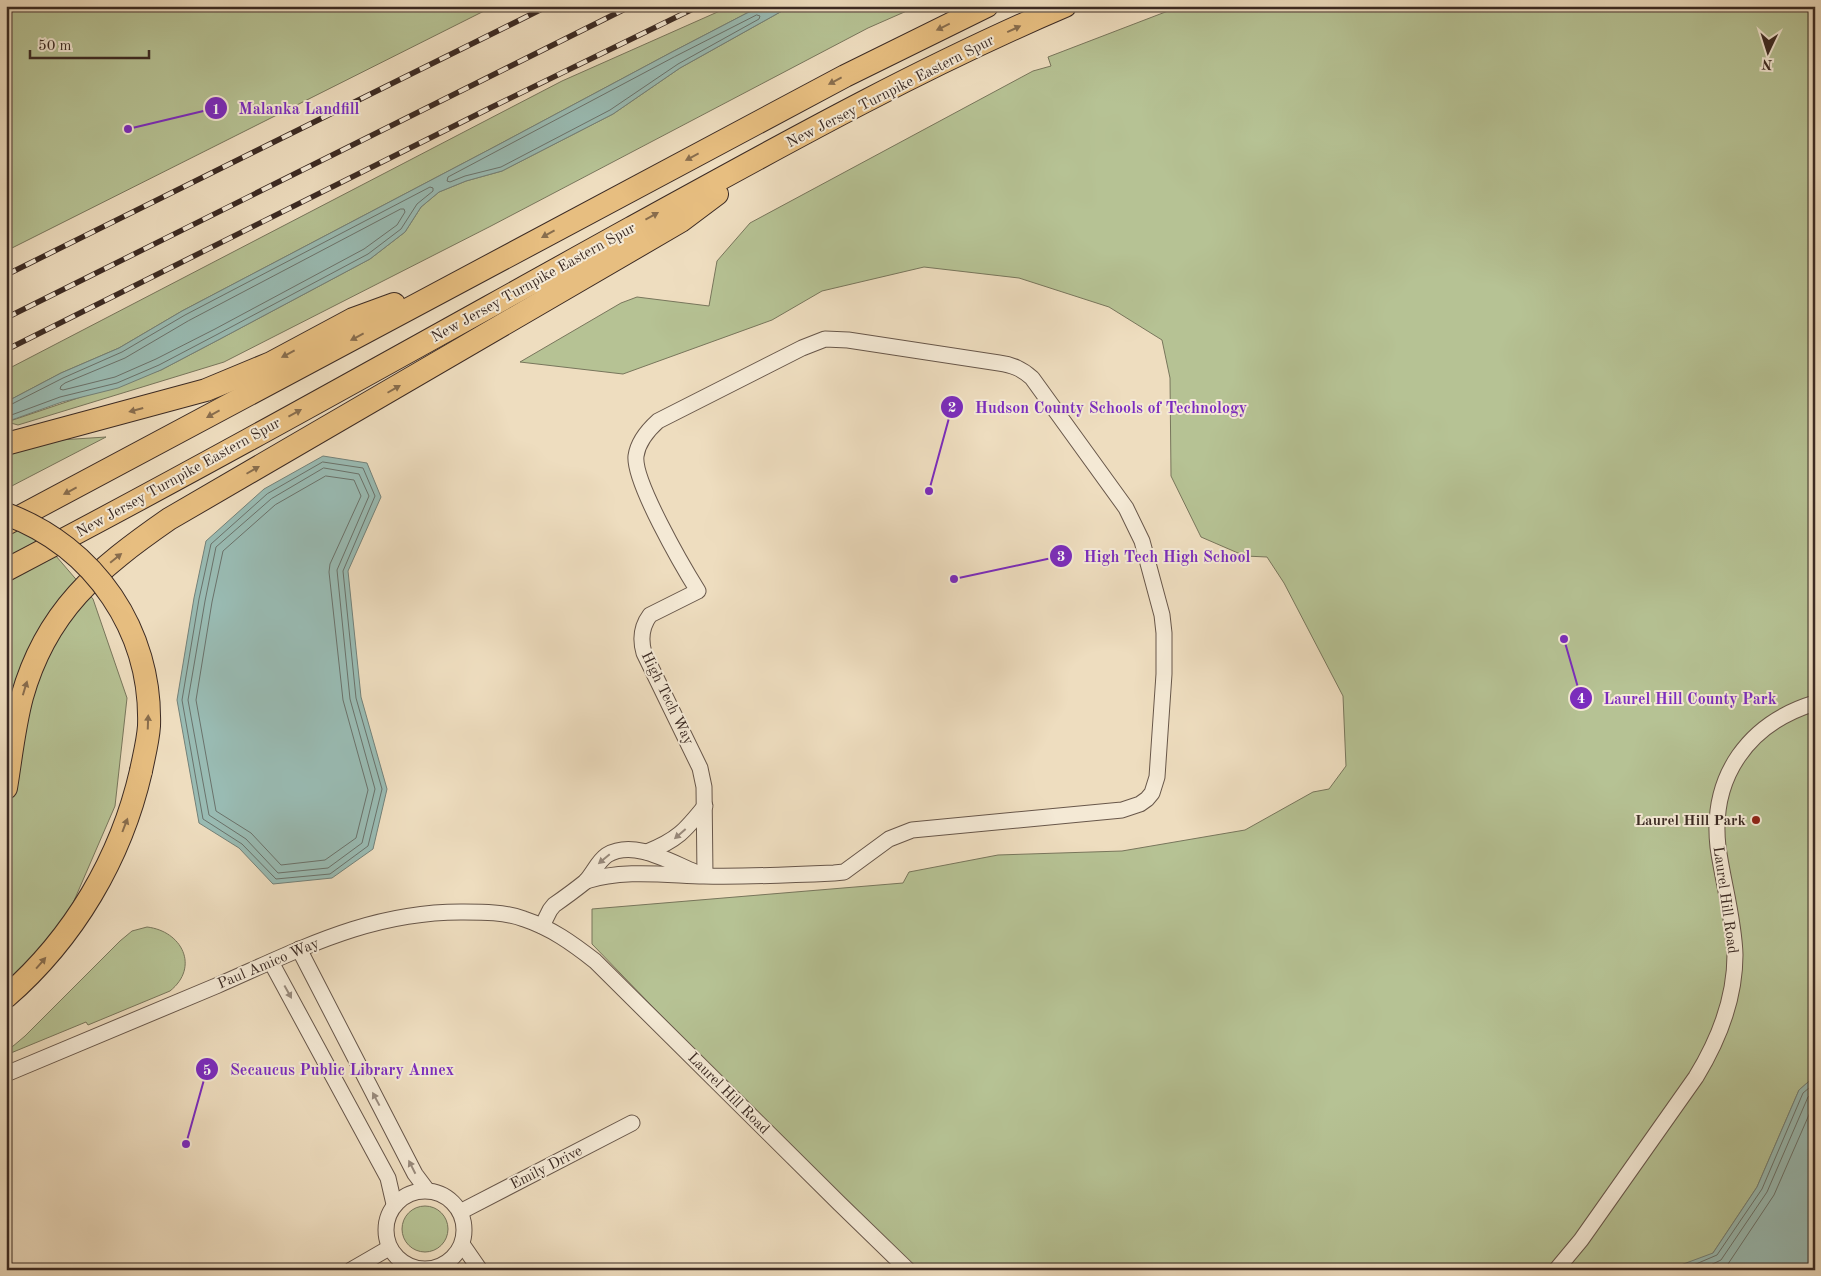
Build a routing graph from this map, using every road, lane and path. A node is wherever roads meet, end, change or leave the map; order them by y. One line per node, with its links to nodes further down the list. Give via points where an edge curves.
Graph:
1 (987, 6): 4 (highway, one-way to 4, via 845,76)
2 (1065, 6): 3 (highway, New Jersey Turnpike Eastern Spur, one-way to 2, via 915,76)
3 (778, 147): 9 (highway, New Jersey Turnpike Eastern Spur, one-way to 3); 12 (highway, one-way to 3, via 21,700 39,649 71,601 113,560 190,507 680,221)
4 (461, 281): 5 (highway, one-way to 5, via 353,319 271,363 206,390); 7 (highway, one-way to 7)
5 (6, 444)
6 (6, 514): 20 (highway, one-way to 6, bridge, via 40,964 88,900 120,838 132,806 149,727 148,695 140,652 127,621 105,585 75,554 37,528)
7 (6, 524)
8 (681, 565): 10 (street, via 681,584); 10 (street, High Tech Way, via 698,591); 15 (street, via 637,474 636,455 644,436 658,421 808,346 824,339 848,340 1010,365 1032,378 1116,493 1134,524 1158,596 1164,633 1158,766 1155,785 1140,804 1122,810 912,830 889,839 844,872)
9 (6, 570)
10 (676, 602): 13 (street, High Tech Way, via 650,615 645,621 642,645 697,758 703,777)
11 (1815, 703): 32 (street, Laurel Hill Road, via 1786,713 1760,731 1740,754 1725,782 1718,813 1718,845 1735,957 1726,1011 1712,1048 1674,1109)
12 (6, 788)
13 (705, 806): 14 (street, one-way to 14, via 678,836); 15 (street, High Tech Way)
14 (647, 852): 15 (street); 16 (street, one-way to 16, via 625,850 608,855)
15 (705, 876): 16 (street, via 619,875)
16 (586, 881): 17 (street, via 554,905)
17 (542, 926): 18 (street, Paul Amico Way, via 499,913 426,913 377,921); 31 (street, Laurel Hill Road, via 568,940 595,961)
18 (299, 949): 19 (street, Paul Amico Way); 23 (street, one-way to 18, via 415,1174)
19 (271, 962): 21 (street, Paul Amico Way); 24 (street, one-way to 24, via 388,1178)
20 (6, 997)
21 (6, 1074)
22 (632, 1123): 25 (street, Emily Drive)
23 (427, 1190): 24 (street, via 408,1194); 25 (street, via 449,1199)
24 (394, 1204): 27 (street, via 385,1227)
25 (460, 1212): 26 (street, via 464,1227)
26 (462, 1244): 28 (street, via 453,1257); 30 (street)
27 (389, 1248): 28 (street, via 406,1265); 29 (street)
28 (428, 1269)
29 (351, 1270)
30 (480, 1270)
31 (908, 1270)
32 (1556, 1270)

